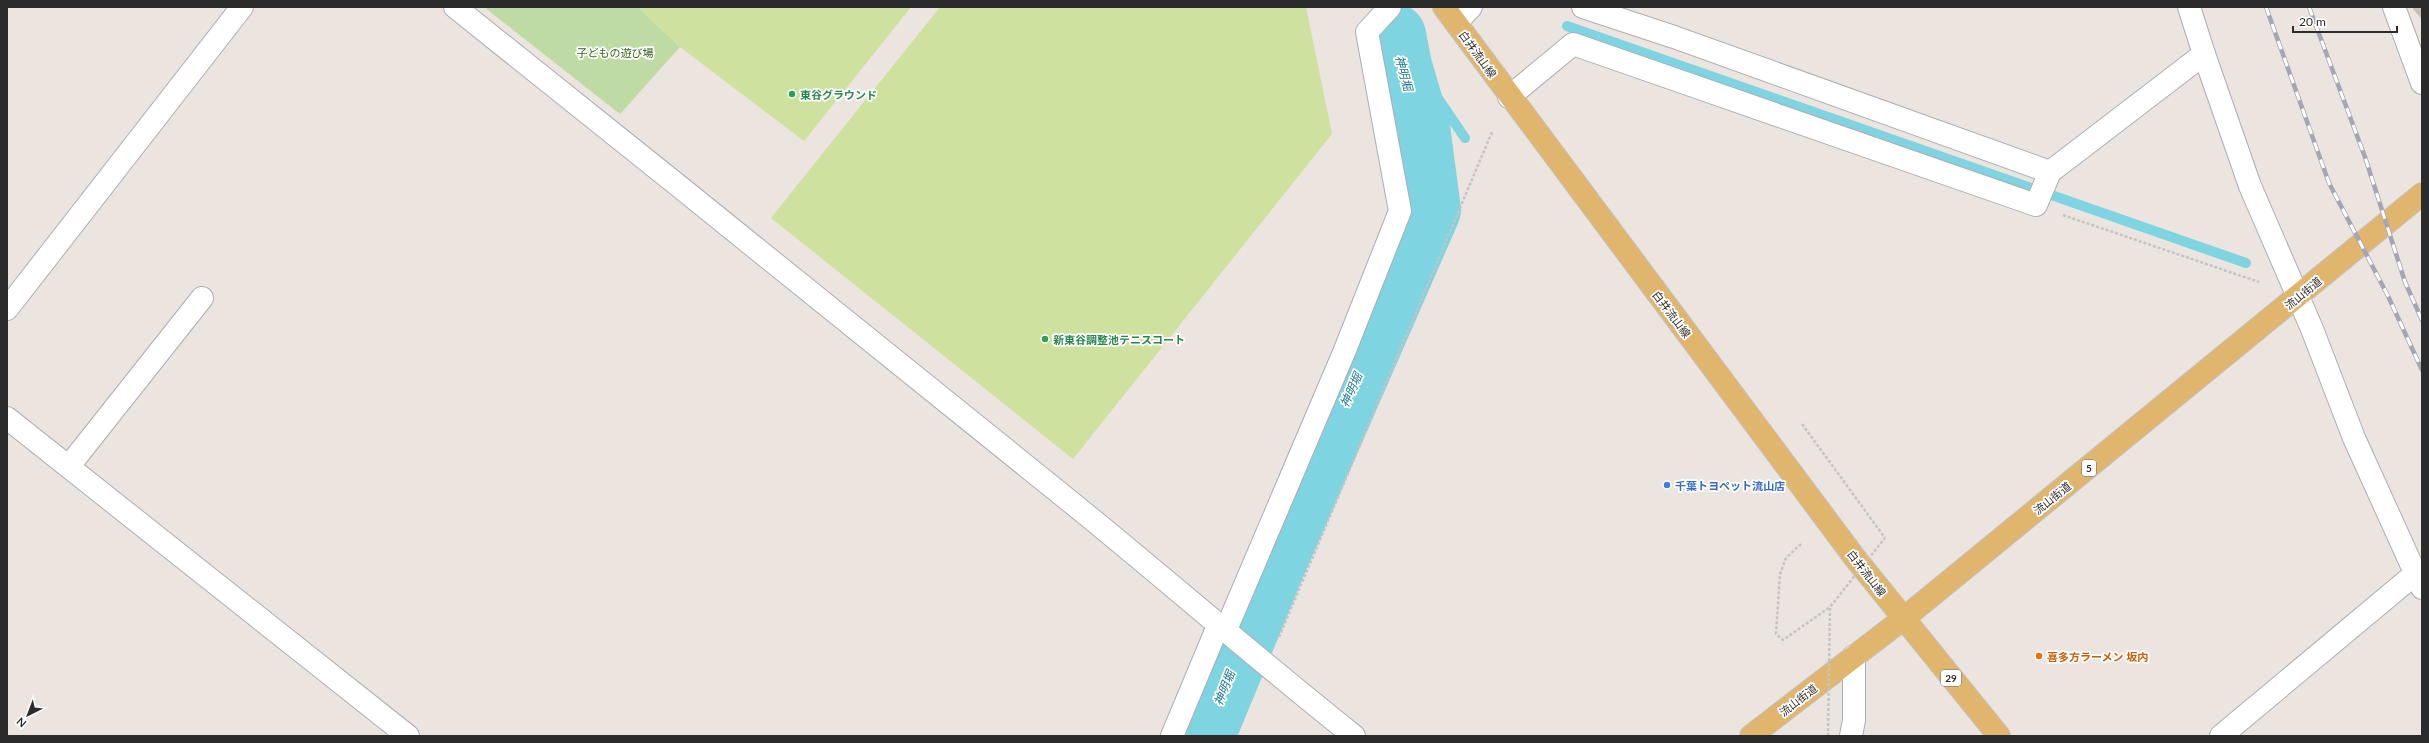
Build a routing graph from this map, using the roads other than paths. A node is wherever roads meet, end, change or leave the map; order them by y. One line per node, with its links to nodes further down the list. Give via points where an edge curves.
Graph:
1 (242, 7): 16 (street)
2 (455, 7): 21 (street, via 973,422)
3 (1390, 7): 21 (street, via 1367,32 1400,211 1345,350)
4 (1471, 7): 8 (street)
5 (1582, 7): 12 (street, via 1674,37)
6 (2189, 7): 9 (street)
7 (2394, 7): 10 (street)
8 (1450, 15): 11 (main road, 白井流山線)
9 (2204, 54): 12 (street); 14 (street, via 2250,186)
10 (2422, 83)
11 (1509, 97): 12 (street, via 1572,44 2036,205); 20 (main road, 白井流山線)
12 (2050, 172)
13 (2422, 194): 14 (main road, 流山街道 / 5)
14 (2299, 296): 19 (street, via 2354,438); 20 (main road, 流山街道 / 5)
15 (202, 298): 18 (street)
16 (7, 309)
17 (7, 418): 18 (street)
18 (69, 466): 23 (street)
19 (2418, 581): 29 (street)
20 (1903, 619): 22 (main road, 流山街道 / 5); 28 (main road, 29)
21 (1224, 631): 24 (street); 25 (street)
22 (1854, 656): 26 (main road, 流山街道 / 5); 27 (street, via 1854,720)
23 (408, 736)
24 (1172, 736)
25 (1354, 736)
26 (1751, 736)
27 (1851, 736)
28 (1999, 736)
29 (2221, 736)

